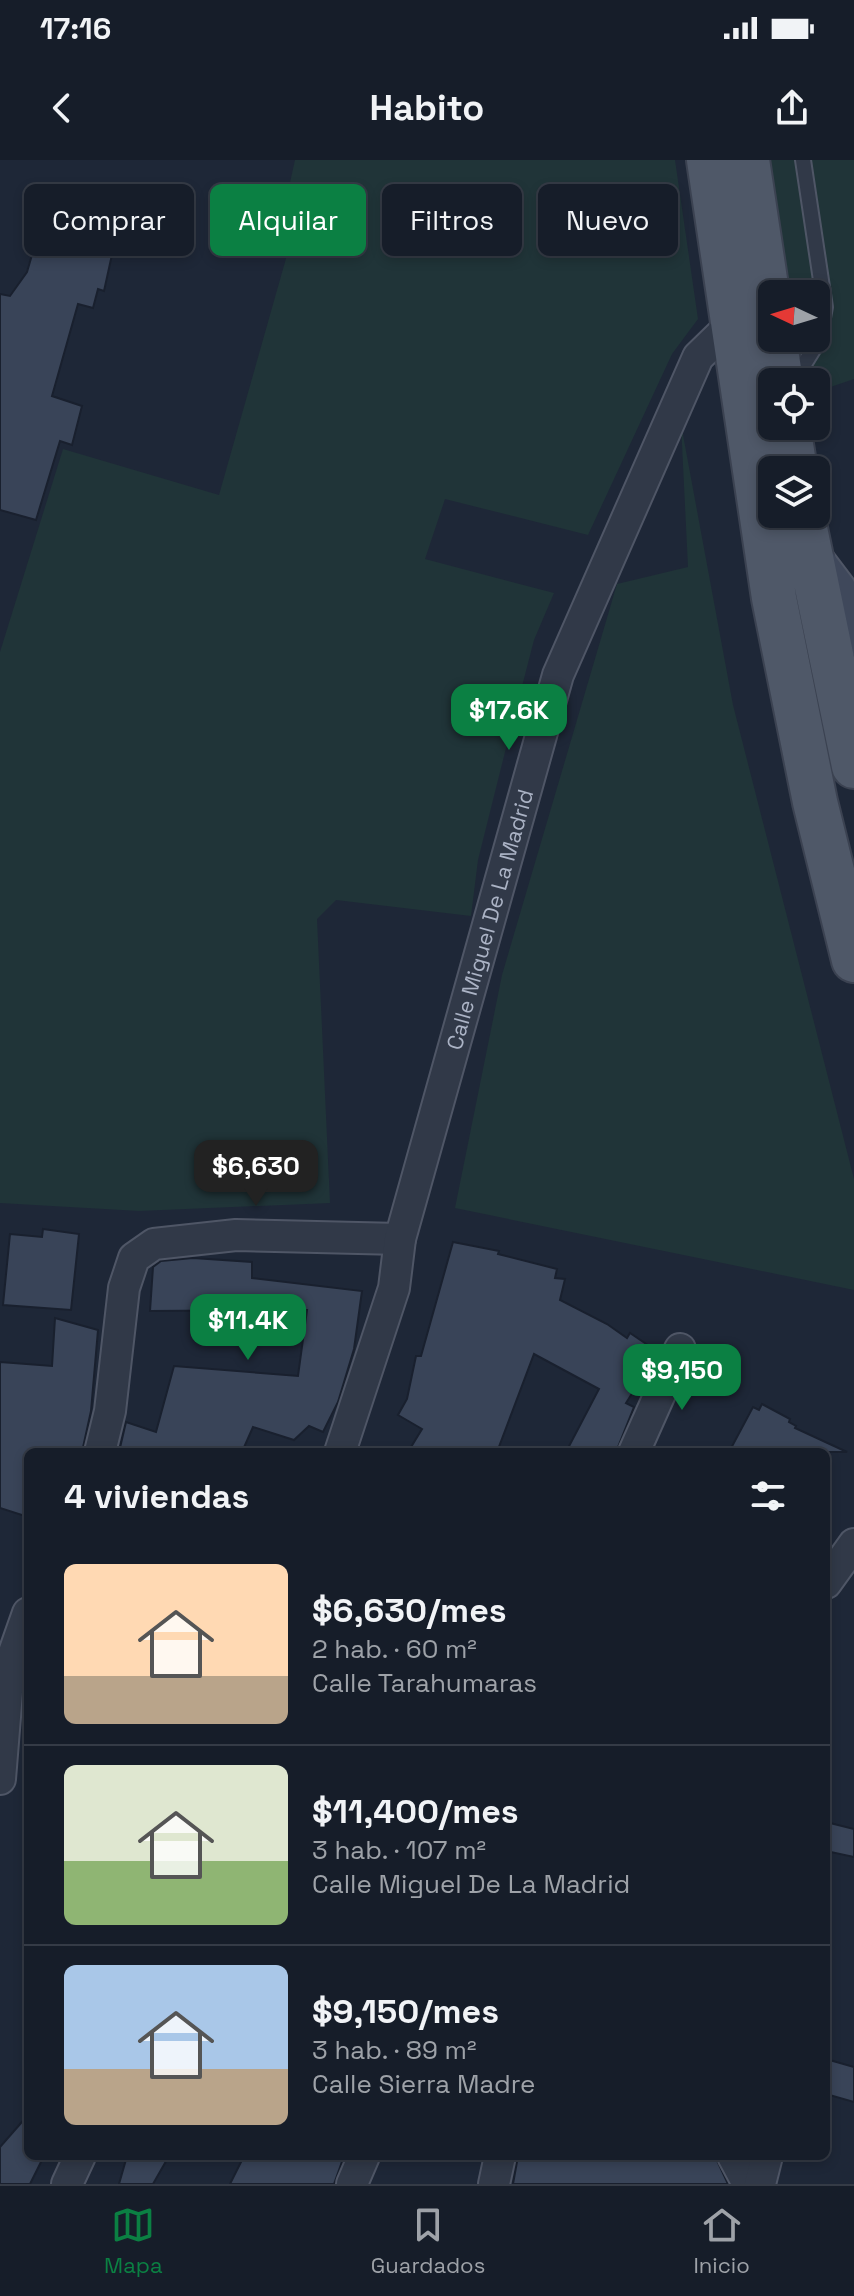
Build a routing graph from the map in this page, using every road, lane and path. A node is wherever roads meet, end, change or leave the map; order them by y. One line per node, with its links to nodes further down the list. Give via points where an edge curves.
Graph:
1 (709, 160): 4 (main road)
2 (747, 160): 4 (main road)
3 (803, 160): 5 (lane, via 825,307 819,340)
4 (752, 324): 10 (main road, via 774,598); 11 (street, Calle Miguel De La Madrid, via 698,357 558,675)
5 (802, 368)
6 (805, 528): 7 (main road)
7 (810, 558): 8 (street, via 835,591); 9 (main road)
8 (854, 634)
9 (854, 766)
10 (854, 960)
11 (400, 1239): 13 (street, via 236,1235 154,1244 134,1258 124,1288); 14 (street, Calle Miguel De La Madrid, via 394,1288)
12 (680, 1349): 15 (street)
13 (101, 1448)
14 (341, 1448)
15 (636, 1448)
16 (854, 1544): 17 (street)
17 (830, 1577)
18 (24, 1624): 19 (street, via 9,1667)
19 (0, 1779)
20 (78, 2160): 25 (street)
21 (362, 2160): 26 (street)
22 (499, 2160): 27 (street)
23 (735, 2160): 28 (street)
24 (766, 2160): 29 (street)
25 (67, 2184)
26 (352, 2184)
27 (494, 2184)
28 (748, 2184)
29 (760, 2184)

